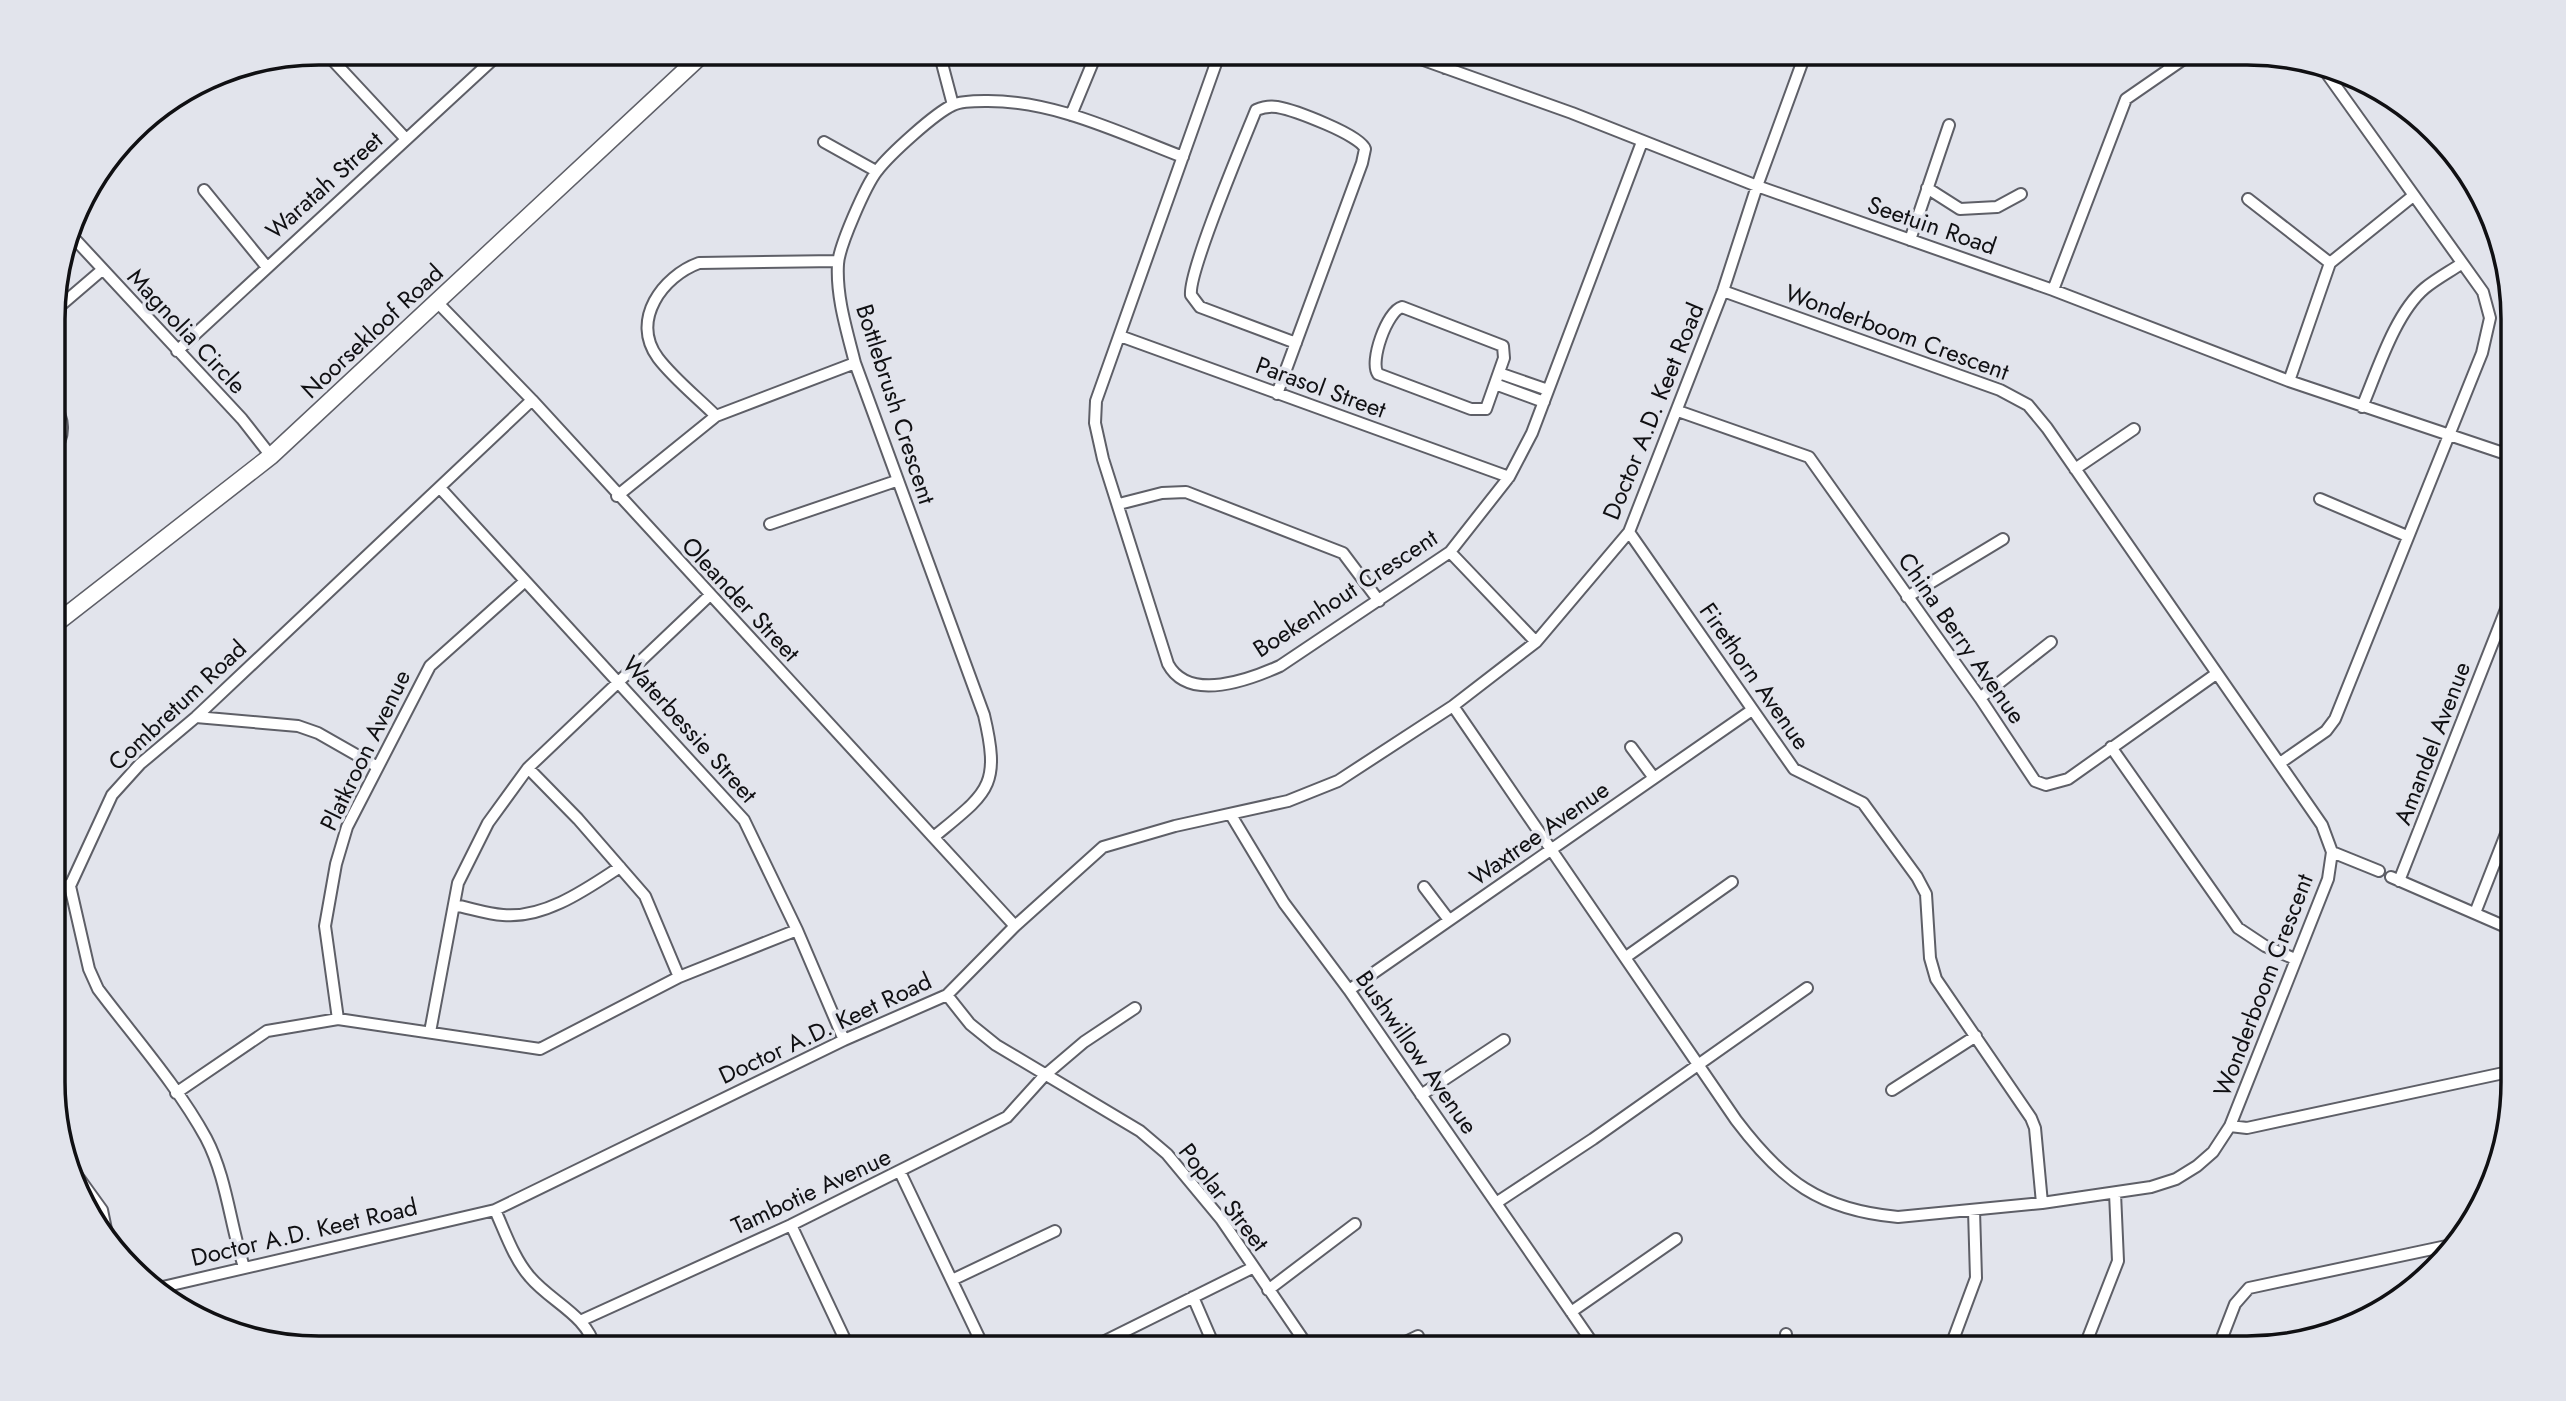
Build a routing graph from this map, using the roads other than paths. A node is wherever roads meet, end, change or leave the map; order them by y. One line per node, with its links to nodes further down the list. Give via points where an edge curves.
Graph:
1 (337, 65): 18 (street)
2 (488, 65): 18 (street, Waratah Street)
3 (691, 65): 39 (street, Noorsekloof Road)
4 (942, 65): 15 (street)
5 (1092, 65): 16 (street)
6 (1215, 65): 21 (street, Boekenhout Crescent)
7 (1438, 65): 12 (street, Seetuin Road)
8 (1447, 65): 12 (street)
9 (1801, 65): 23 (street, Doctor A.D. Keet Road)
10 (2169, 65): 13 (street)
11 (2175, 65): 13 (street)
12 (1446, 68): 20 (street, Seetuin Road)
13 (2171, 68): 36 (street, via 2134,92 2122,107)
14 (2330, 78): 27 (street)
15 (953, 104): 16 (street, via 997,102); 22 (street, Bottlebrush Crescent)
16 (1072, 115): 21 (street)
17 (1949, 125): 24 (street)
18 (406, 139): 34 (street, Waratah Street)
19 (824, 142): 22 (street)
20 (1642, 142): 23 (street, Seetuin Road); 46 (street, Boekenhout Crescent)
21 (1183, 157): 40 (street, Boekenhout Crescent)
22 (876, 171): 31 (street, Bottlebrush Crescent)
23 (1757, 186): 29 (street, Seetuin Road); 37 (street, Doctor A.D. Keet Road)
24 (1927, 188): 26 (street, via 1960,209 2012,207); 29 (street)
25 (204, 190): 34 (street)
26 (2021, 194)
27 (2413, 197): 32 (street); 33 (street)
28 (2248, 199): 32 (street)
29 (1910, 240): 36 (street, Seetuin Road)
30 (77, 241): 35 (street, Magnolia Circle)
31 (838, 261): 43 (street, Bottlebrush Crescent, via 843,318); 52 (street, via 699,263 680,272 657,294 649,313 654,350)
32 (2330, 263): 45 (street)
33 (2460, 264): 50 (street, via 2423,289 2410,306); 54 (street, via 2487,302 2489,331)
34 (266, 266): 42 (street, Waratah Street)
35 (102, 270): 38 (street); 42 (street, Magnolia Circle)
36 (2053, 290): 45 (street, Seetuin Road)
37 (1723, 291): 51 (street, Doctor A.D. Keet Road); 57 (street, Wonderboom Crescent, via 2014,397 2039,417)
38 (65, 302)
39 (437, 302): 48 (street, Oleander Street); 56 (street, Noorsekloof Road)
40 (1120, 336): 47 (street, Parasol Street); 63 (street, Boekenhout Crescent, via 1095,414 1103,459)
41 (1296, 343): 41 (street, via 1365,149 1358,138 1283,109 1262,107 1256,110 1221,200 1191,295 1200,307); 47 (street)
42 (177, 351): 56 (street, Magnolia Circle)
43 (855, 363): 52 (street); 59 (street, Bottlebrush Crescent)
44 (1497, 379): 44 (street, via 1506,352 1502,344 1402,307 1390,316 1374,361 1374,369 1383,378 1477,411 1486,409); 46 (street); 49 (street)
45 (2289, 381): 50 (street, Seetuin Road)
46 (1548, 390): 49 (street, Boekenhout Crescent)
47 (1278, 394): 58 (street, Parasol Street)
48 (532, 400): 60 (street, Combretum Road); 61 (street, Oleander Street)
49 (1544, 401): 58 (street, Boekenhout Crescent)
50 (2362, 407): 54 (street, Seetuin Road)
51 (1678, 411): 65 (street, Doctor A.D. Keet Road); 71 (street, China Berry Avenue, via 1810,457)
52 (716, 416): 61 (street)
53 (2134, 429): 57 (street)
54 (2449, 437): 55 (street, Seetuin Road); 66 (street)
55 (2501, 453)
56 (271, 456): 73 (street, Noorsekloof Road)
57 (2075, 469): 77 (street, Wonderboom Crescent)
58 (1509, 477): 68 (street, Boekenhout Crescent)
59 (896, 481): 64 (street); 90 (street, Bottlebrush Crescent, via 990,741 989,784 980,799)
60 (441, 489): 69 (street, Waterbessie Street); 82 (street, Combretum Road)
61 (617, 496): 70 (street, Oleander Street)
62 (2320, 499): 66 (street)
63 (1119, 504): 72 (street, via 1186,492 1326,544 1348,557); 72 (street, Boekenhout Crescent, via 1168,664 1192,683 1212,685 1252,678 1280,666)
64 (770, 524)
65 (1629, 532): 75 (street, Doctor A.D. Keet Road); 81 (street, Firethorn Avenue)
66 (2407, 536): 85 (street, via 2335,719 2326,731)
67 (2003, 539): 71 (street)
68 (1450, 552): 72 (street, Boekenhout Crescent); 75 (street)
69 (524, 582): 78 (street, Waterbessie Street); 86 (street, Platkroon Avenue, via 430,666)
70 (709, 596): 78 (street); 90 (street, Oleander Street)
71 (1907, 597): 79 (street, China Berry Avenue)
72 (1379, 601)
73 (65, 616)
74 (2501, 621): 101 (street, Amandel Avenue, via 2395,879)
75 (1536, 642): 80 (street, Doctor A.D. Keet Road)
76 (2051, 642): 79 (street)
77 (2216, 674): 84 (street, China Berry Avenue); 85 (street, Wonderboom Crescent)
78 (621, 683): 87 (street); 105 (street, Waterbessie Street, via 744,820)
79 (1980, 698): 84 (street, China Berry Avenue, via 2029,774 2041,784 2068,779)
80 (1452, 706): 89 (street, Doctor A.D. Keet Road, via 1338,781 1288,801); 92 (street, Wonderboom Crescent)
81 (1752, 710): 88 (street, Waxtree Avenue); 115 (street, Firethorn Avenue, via 1794,769 1863,803 1917,877 1926,894 1932,970)
82 (196, 717): 86 (street, via 298,726); 98 (street, Combretum Road, via 111,795)
83 (1630, 747): 88 (street)
84 (2112, 747): 107 (street, via 2238,929)
85 (2280, 763): 93 (street, Wonderboom Crescent, via 2322,825)
86 (376, 766): 113 (street, Platkroon Avenue, via 347,827 328,905 325,926)
87 (528, 768): 94 (street); 100 (street, via 488,823 458,883)
88 (1654, 778): 92 (street, Waxtree Avenue)
89 (1231, 815): 104 (street, Doctor A.D. Keet Road, via 1175,825 1103,847); 110 (street, Bushwillow Avenue, via 1284,903)
90 (935, 836): 104 (street, Oleander Street)
91 (2501, 847): 101 (street)
92 (1551, 851): 102 (street, Waxtree Avenue); 106 (street, Wonderboom Crescent)
93 (2332, 852): 95 (street); 107 (street, Wonderboom Crescent, via 2325,888)
94 (620, 867): 100 (street, via 589,888 527,914 504,916); 108 (street, via 645,896)
95 (2379, 871)
96 (1732, 882): 106 (street)
97 (65, 885): 98 (street)
98 (70, 886): 122 (street, via 84,954 99,989)
99 (1424, 887): 102 (street)
100 (454, 905): 114 (street)
101 (2475, 913): 103 (street, Amandel Avenue)
102 (1449, 920): 110 (street, Waxtree Avenue)
103 (2501, 925)
104 (1015, 926): 111 (street, Doctor A.D. Keet Road)
105 (797, 930): 108 (street); 116 (street, Waterbessie Street)
106 (1626, 957): 118 (street, Wonderboom Crescent)
107 (2295, 959): 124 (street, Wonderboom Crescent)
108 (679, 977): 114 (street, via 540,1049)
109 (1807, 988): 118 (street)
110 (1349, 990): 123 (street, Bushwillow Avenue)
111 (947, 995): 116 (street, Doctor A.D. Keet Road); 120 (street, Poplar Street, via 970,1024)
112 (1135, 1008): 120 (street)
113 (338, 1019): 114 (street); 122 (street, via 267,1031)
114 (430, 1032)
115 (1976, 1036): 121 (street); 129 (street, Firethorn Avenue, via 2035,1128)
116 (844, 1040): 130 (street, Doctor A.D. Keet Road)
117 (1504, 1040): 123 (street)
118 (1699, 1065): 128 (street); 131 (street, Wonderboom Crescent, via 1758,1149 1784,1176 1817,1198 1898,1217)
119 (2501, 1074): 124 (street, via 2247,1128)
120 (1044, 1076): 125 (street, Tambotie Avenue, via 1007,1117); 139 (street, Poplar Street, via 1140,1132 1167,1154 1221,1219)
121 (1892, 1090)
122 (176, 1093): 138 (street, via 206,1139 226,1192)
123 (1421, 1095): 128 (street, Bushwillow Avenue)
124 (2230, 1126): 126 (street, Wonderboom Crescent, via 2213,1152 2187,1174)
125 (900, 1172): 134 (street, Tambotie Avenue); 140 (street)
126 (2115, 1193): 129 (street, Wonderboom Crescent); 154 (street, via 2118,1261)
127 (93, 1197): 132 (street)
128 (1496, 1203): 144 (street, Bushwillow Avenue)
129 (2042, 1203): 131 (street, Wonderboom Crescent)
130 (495, 1210): 138 (street, Doctor A.D. Keet Road); 145 (street, via 530,1278)
131 (1974, 1210): 153 (street, via 1976,1278)
132 (103, 1215)
133 (1354, 1224): 142 (street)
134 (791, 1225): 145 (street, Tambotie Avenue); 147 (street)
135 (1055, 1231): 140 (street)
136 (1676, 1239): 144 (street)
137 (2440, 1247): 155 (street, via 2249,1287 2235,1304)
138 (244, 1267): 141 (street, Doctor A.D. Keet Road)
139 (1252, 1268): 142 (street, Poplar Street); 143 (street)
140 (952, 1280): 148 (street)
141 (167, 1286)
142 (1268, 1290): 151 (street, Poplar Street)
143 (1193, 1297): 149 (street); 150 (street)
144 (1571, 1311): 152 (street, Bushwillow Avenue)
145 (580, 1321): 146 (street)
146 (591, 1336)
147 (843, 1336)
148 (978, 1336)
149 (1115, 1336)
150 (1210, 1336)
151 (1301, 1336)
152 (1588, 1336)
153 (1954, 1336)
154 (2089, 1336)
155 (2223, 1336)

